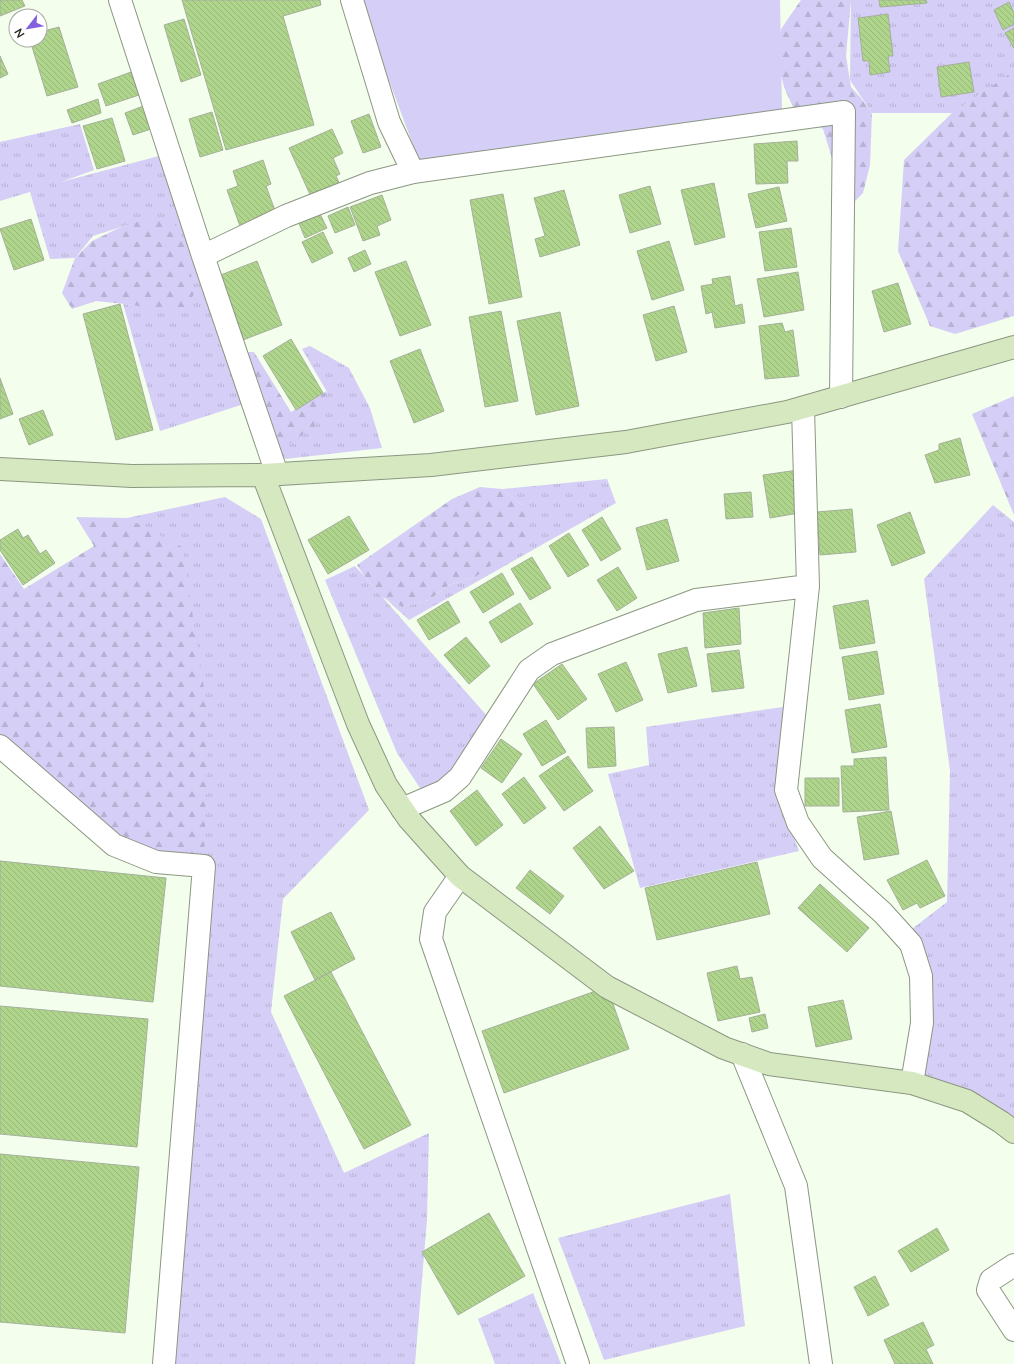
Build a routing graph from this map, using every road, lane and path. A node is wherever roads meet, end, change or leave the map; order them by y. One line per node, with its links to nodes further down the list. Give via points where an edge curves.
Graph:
1 (120, 0): 4 (street)
2 (352, 0): 3 (street, via 389,122)
3 (413, 172): 4 (street, via 370,183 286,216); 6 (street, via 844,112)
4 (204, 256): 9 (street)
5 (1014, 347): 6 (street)
6 (841, 396): 7 (street)
7 (803, 408): 9 (street, via 626,442 431,465); 10 (street)
8 (0, 468): 9 (street, via 132,476)
9 (270, 475): 12 (street, via 358,724 386,785)
10 (808, 586): 12 (street, via 696,600 552,654 528,670 460,777 444,791); 15 (street, via 786,790 798,823 822,858 883,913 911,944 921,976 922,1023)
11 (0, 746): 19 (street, via 114,845 156,862 204,866)
12 (402, 809): 13 (street)
13 (460, 876): 14 (street, via 607,987 724,1048); 20 (street, via 435,912 431,939)
14 (742, 1054): 15 (street, via 770,1064); 21 (street, via 796,1186)
15 (912, 1083): 16 (street, via 967,1101)
16 (1014, 1132)
17 (1014, 1265): 18 (street, via 991,1280 988,1290)
18 (1014, 1330)
19 (164, 1364)
20 (578, 1364)
21 (821, 1364)

